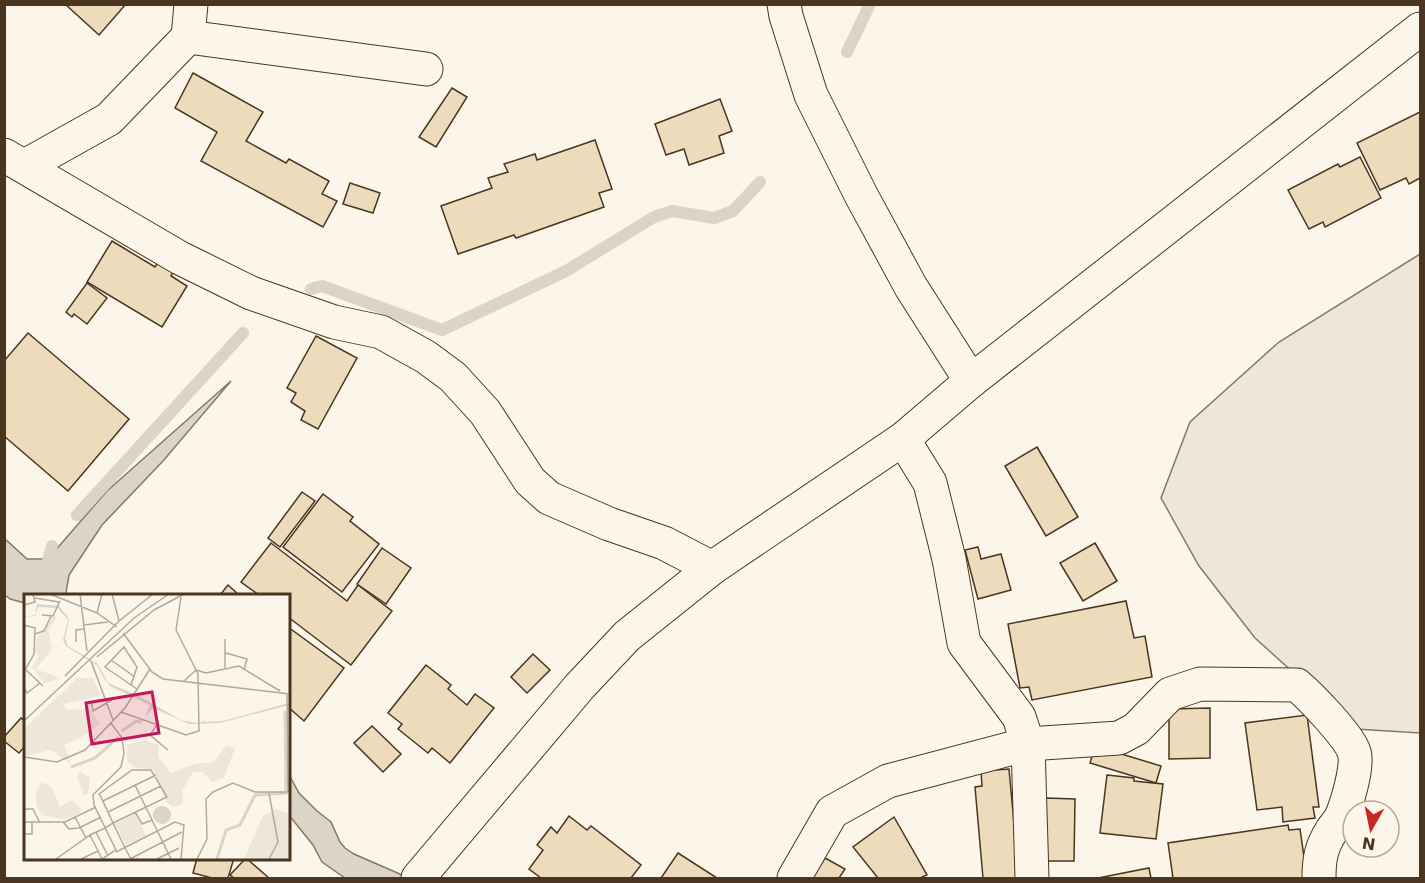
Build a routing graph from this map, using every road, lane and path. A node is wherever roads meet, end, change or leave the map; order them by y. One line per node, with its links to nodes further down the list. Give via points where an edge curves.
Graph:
1 (191, 4): 4 (street)
2 (784, 4): 7 (street, via 811,94 851,175 911,287)
3 (1420, 29): 7 (street)
4 (188, 37): 5 (street); 6 (street, via 108,119)
5 (426, 69)
6 (15, 160): 9 (street, via 180,258 251,293 334,322 381,332 426,357 453,377 485,411 530,482 549,498 664,543)
7 (971, 381): 8 (street)
8 (903, 439): 9 (street); 10 (street, via 930,483 964,643 1019,717)
9 (712, 568): 11 (street, via 627,636 580,686)
10 (1028, 744): 12 (street, via 888,781 832,812); 13 (street); 14 (street, via 1119,738 1136,729 1170,694 1200,684 1297,685 1354,752 1342,817 1319,856)
11 (418, 879)
12 (794, 879)
13 (1032, 879)
14 (1319, 879)

